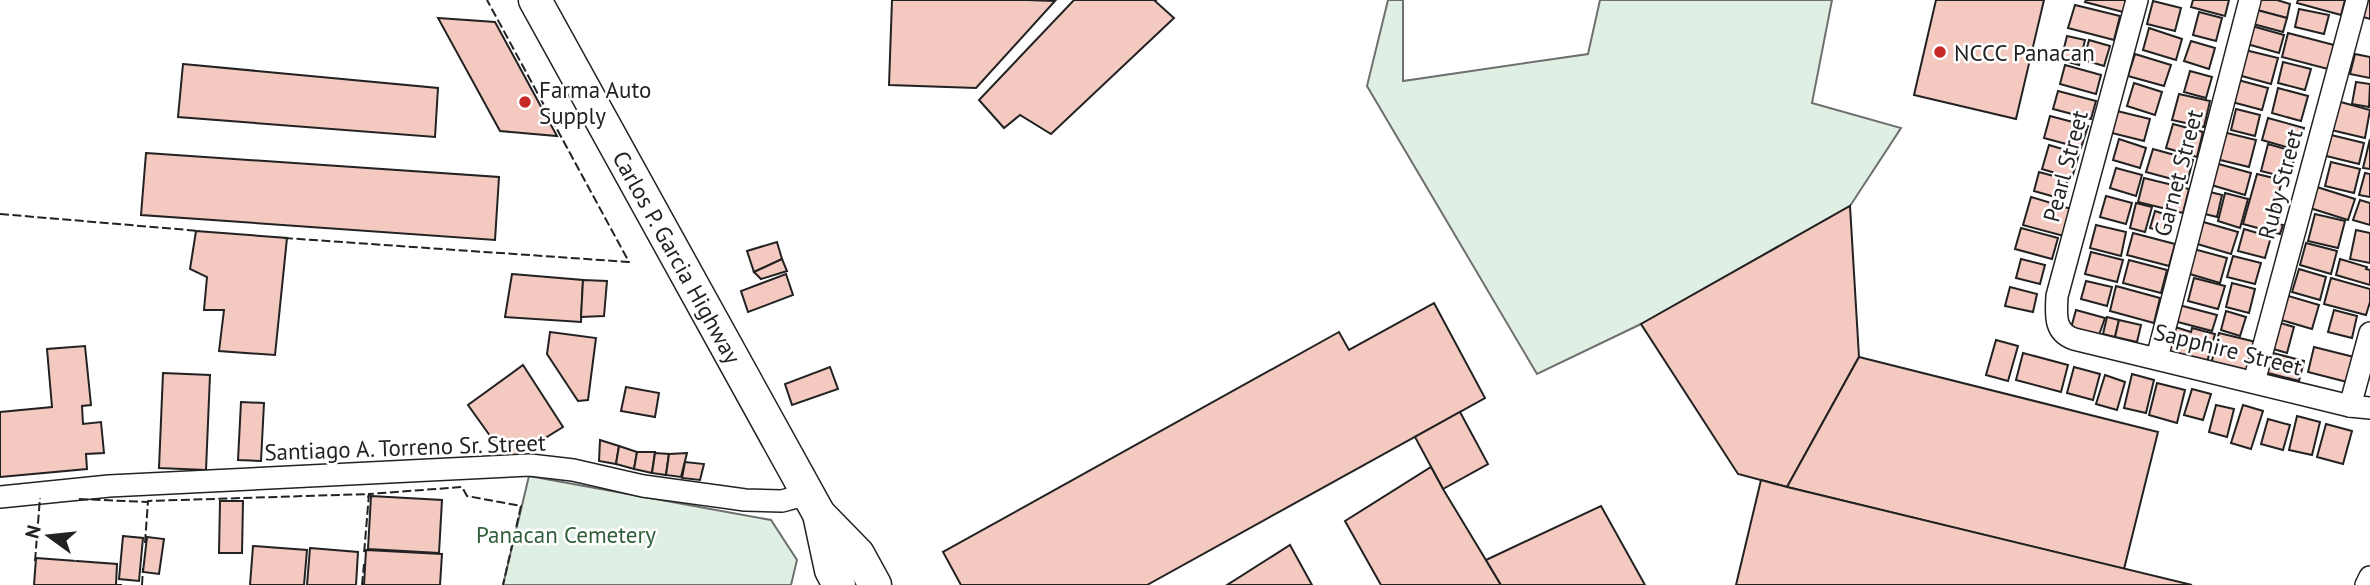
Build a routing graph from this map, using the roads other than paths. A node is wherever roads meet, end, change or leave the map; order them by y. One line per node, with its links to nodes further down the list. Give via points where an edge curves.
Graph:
1 (535, 0): 11 (highway, Carlos P. Garcia Highway)
2 (2137, 0): 6 (street, Pearl Street, via 2057,296 2058,327 2064,336)
3 (2250, 0): 7 (street, Garnet Street)
4 (2357, 0): 8 (street, Ruby Street)
5 (2370, 333): 9 (street)
6 (2074, 339): 7 (street, Sapphire Street)
7 (2157, 358): 8 (street, Sapphire Street)
8 (2253, 382): 9 (street, Sapphire Street)
9 (2360, 407)
10 (0, 497): 11 (street, Santiago A. Torreno Sr. Street, via 109,486 530,465 643,486)
11 (813, 504): 13 (highway, Carlos P. Garcia Highway); 14 (highway, Carlos P. Garcia Highway, via 859,554)
12 (2370, 577): 15 (street)
13 (839, 585)
14 (876, 585)
15 (2365, 585)

